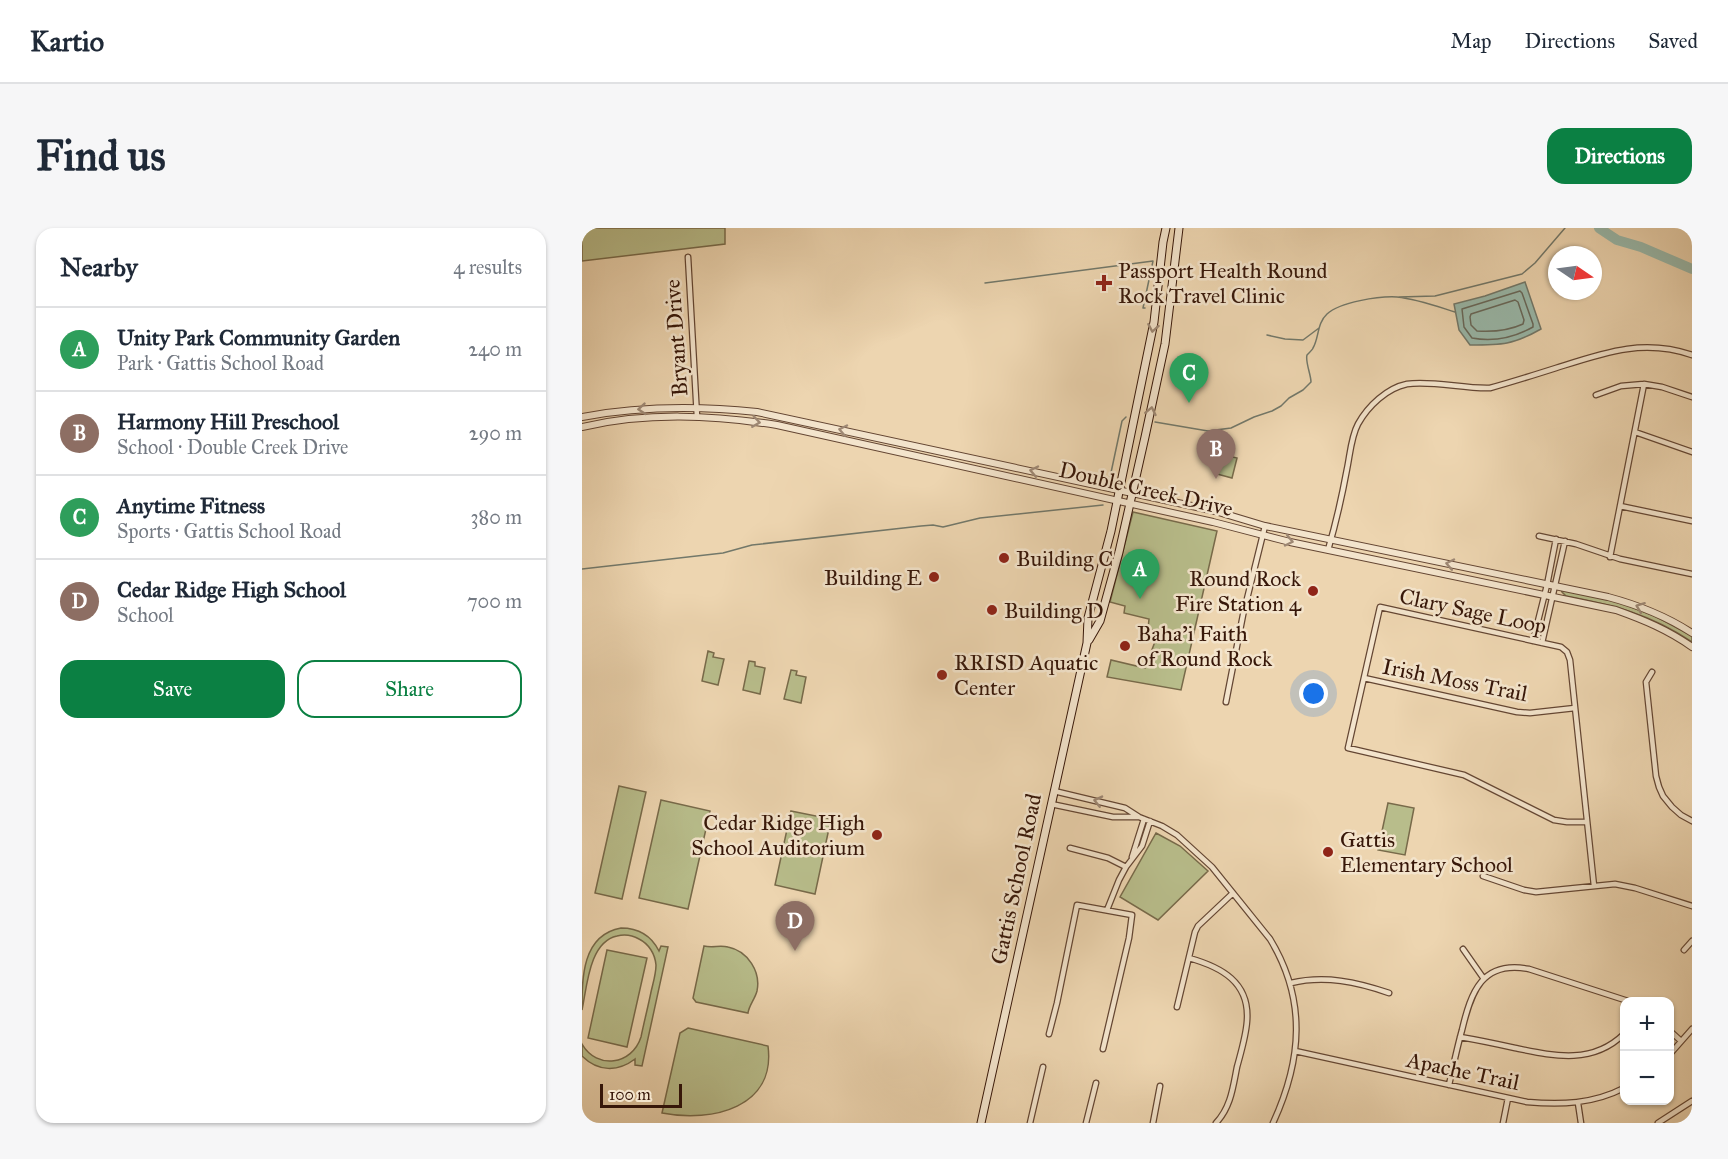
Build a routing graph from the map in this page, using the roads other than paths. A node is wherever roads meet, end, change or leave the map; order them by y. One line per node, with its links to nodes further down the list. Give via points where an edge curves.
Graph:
1 (1166, 228): 14 (main road, Gattis School Road, one-way to 14, via 1154,322)
2 (1179, 228): 15 (main road, Gattis School Road, one-way to 2, via 1165,344)
3 (688, 257): 8 (street, Bryant Drive)
4 (1692, 355): 23 (street, via 1627,348 1490,388 1418,383 1387,393 1374,403 1356,428)
5 (1644, 384): 6 (street, via 1621,386); 7 (street); 12 (street)
6 (1596, 395)
7 (1692, 397)
8 (697, 407): 9 (street, Double Creek Drive, one-way to 9, via 650,408); 10 (street, Bryant Drive); 14 (street, Double Creek Drive, one-way to 8, via 757,412)
9 (582, 417)
10 (697, 417): 11 (street, Double Creek Drive, via 627,419); 16 (street, Double Creek Drive, one-way to 16, via 777,424)
11 (582, 427)
12 (1635, 432): 13 (street); 18 (street)
13 (1692, 452)
14 (1119, 490): 15 (street, Double Creek Drive); 16 (main road, Gattis School Road)
15 (1132, 493): 17 (main road, Gattis School Road); 20 (street, Double Creek Drive)
16 (1117, 501): 17 (street, Double Creek Drive); 35 (main road, Gattis School Road, via 1088,618)
17 (1130, 504): 21 (street, Double Creek Drive); 35 (main road, Gattis School Road, via 1100,621)
18 (1620, 506): 19 (street); 28 (street)
19 (1692, 521)
20 (1265, 526): 21 (street); 23 (street, Double Creek Drive)
21 (1263, 536): 26 (street, Double Creek Drive, one-way to 26); 40 (street)
22 (1539, 536): 24 (street)
23 (1331, 539): 26 (street); 31 (street, Double Creek Drive, one-way to 23)
24 (1556, 539): 25 (street); 27 (street)
25 (1564, 541): 28 (street); 29 (street)
26 (1328, 550): 32 (street, Double Creek Drive)
27 (1553, 557): 29 (street); 31 (street)
28 (1610, 557): 30 (street)
29 (1561, 559): 31 (street)
30 (1692, 574)
31 (1551, 585): 32 (street); 33 (street, Double Creek Drive, one-way to 31, via 1627,602)
32 (1549, 595): 34 (street); 36 (street); 37 (street, Double Creek Drive, via 1646,620)
33 (1692, 633)
34 (1533, 641): 36 (street, Clary Sage Loop); 39 (street, Clary Sage Loop, via 1380,607)
35 (1087, 643): 42 (main road, Gattis School Road)
36 (1542, 643): 41 (street, Clary Sage Loop, via 1561,647 1569,655)
37 (1692, 647)
38 (1652, 672): 45 (street, via 1646,682 1656,776 1663,796)
39 (1364, 678): 41 (street, Irish Moss Trail, via 1517,712); 46 (street, Clary Sage Loop, via 1348,748 1464,775 1554,820)
40 (1226, 702)
41 (1575, 708): 46 (street, Clary Sage Loop)
42 (1054, 791): 43 (main road, Gattis School Road); 44 (street, one-way to 42, via 1121,806)
43 (1051, 804): 44 (street, via 1113,818); 80 (main road, Gattis School Road)
44 (1144, 819): 48 (street, via 1142,846); 51 (street, via 1186,842)
45 (1692, 821)
46 (1586, 822): 50 (street, Clary Sage Loop)
47 (1070, 848): 48 (street)
48 (1126, 867): 53 (street)
49 (1483, 876): 50 (street, via 1536,892)
50 (1594, 886): 52 (street, via 1625,885)
51 (1233, 893): 57 (street, via 1198,926); 59 (street, via 1270,939)
52 (1692, 906)
53 (1107, 910): 64 (street, via 1077,905); 69 (street, via 1132,915)
54 (1692, 941): 56 (street)
55 (1463, 949): 58 (street)
56 (1684, 950)
57 (1189, 958): 62 (street); 84 (street, via 1219,968 1230,977 1246,1005 1247,1024 1231,1098)
58 (1484, 979): 61 (street, via 1503,969 1520,968); 66 (street, via 1469,1001)
59 (1291, 983): 60 (street, via 1326,978); 70 (street, via 1296,1011)
60 (1389, 993)
61 (1620, 999)
62 (1178, 1007)
63 (1692, 1029): 68 (street)
64 (1049, 1034)
65 (1674, 1035): 68 (street)
66 (1460, 1037): 67 (street, via 1553,1056 1602,1049); 74 (street)
67 (1620, 1037)
68 (1681, 1041): 71 (street)
69 (1103, 1049)
70 (1295, 1051): 74 (street, Apache Trail); 85 (street, via 1284,1098)
71 (1673, 1051)
72 (1043, 1067): 81 (street)
73 (1096, 1083): 82 (street)
74 (1449, 1085): 77 (street, Apache Trail)
75 (1160, 1086): 83 (street)
76 (1620, 1089): 79 (street, Apache Trail)
77 (1508, 1098): 79 (street, Apache Trail, via 1547,1104); 86 (street)
78 (1692, 1101): 88 (street)
79 (1578, 1102): 87 (street)
80 (981, 1123)
81 (1030, 1123)
82 (1086, 1123)
83 (1153, 1123)
84 (1216, 1123)
85 (1273, 1123)
86 (1503, 1123)
87 (1581, 1123)
88 (1658, 1123)

